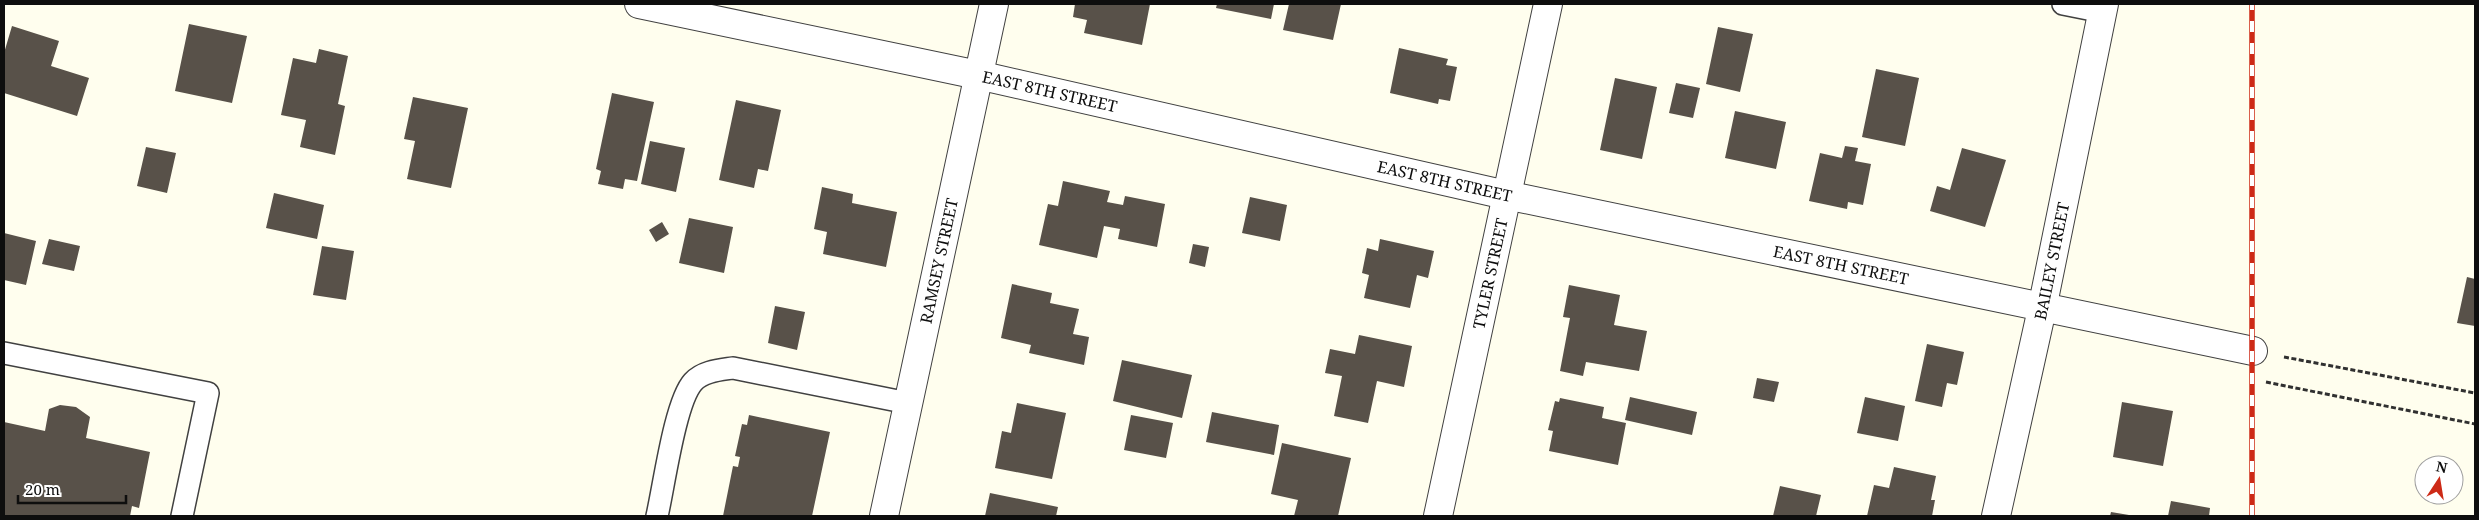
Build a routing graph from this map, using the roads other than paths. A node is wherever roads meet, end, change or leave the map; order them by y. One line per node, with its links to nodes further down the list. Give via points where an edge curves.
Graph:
1 (639, 4): 6 (street, EAST 8TH STREET)
2 (994, 4): 6 (street, RAMSEY STREET)
3 (1548, 4): 7 (street, TYLER STREET)
4 (2063, 4): 5 (lane)
5 (2103, 8): 8 (street, BAILEY STREET)
6 (978, 75): 7 (street, EAST 8TH STREET); 11 (street, RAMSEY STREET)
7 (1506, 195): 8 (street, EAST 8TH STREET); 15 (street, TYLER STREET)
8 (2042, 308): 9 (street, EAST 8TH STREET); 16 (street, BAILEY STREET)
9 (2253, 351)
10 (4, 352): 12 (lane, via 208,393)
11 (908, 404): 13 (lane, via 733,368 712,371 694,381 682,399); 14 (street, RAMSEY STREET)
12 (182, 516)
13 (657, 516)
14 (884, 516)
15 (1438, 516)
16 (1996, 516)

